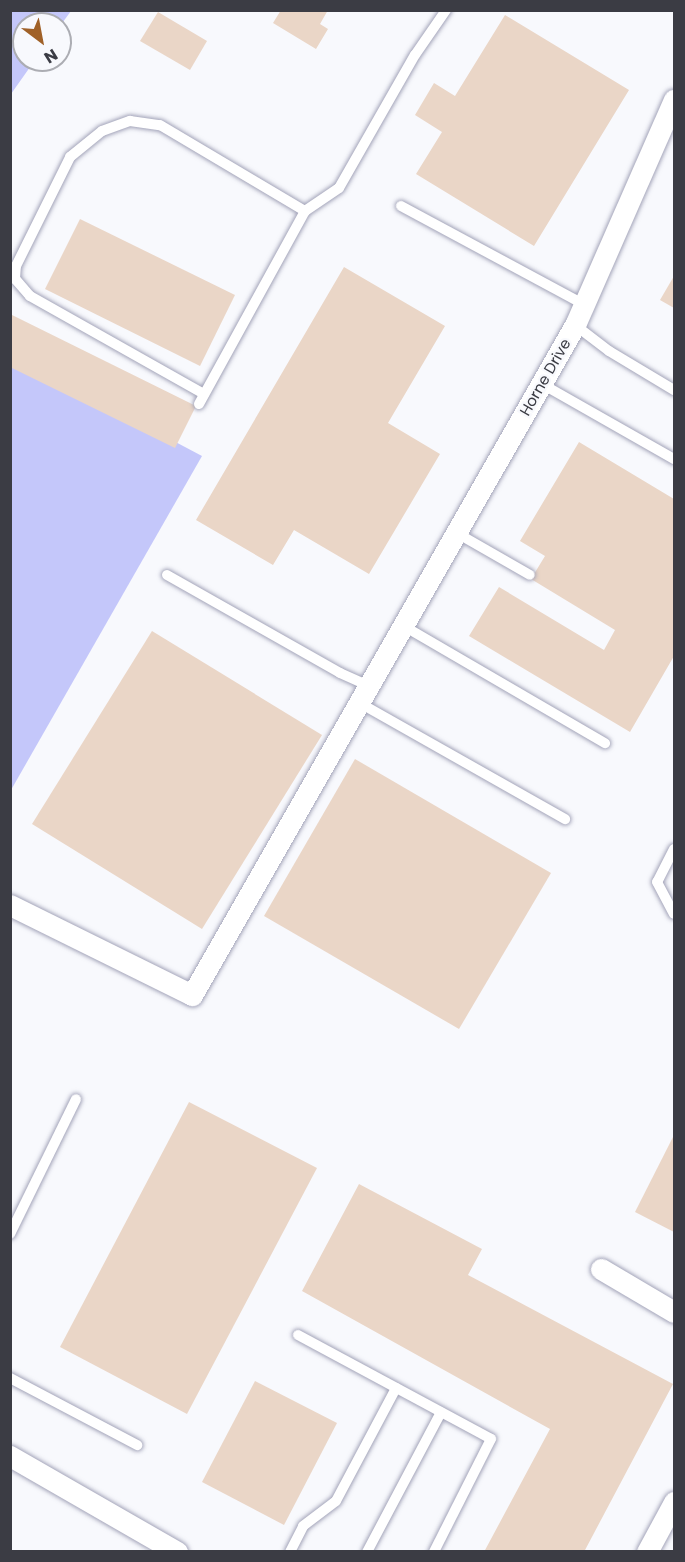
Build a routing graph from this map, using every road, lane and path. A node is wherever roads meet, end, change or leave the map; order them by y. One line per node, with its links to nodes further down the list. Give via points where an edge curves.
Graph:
1 (447, 10): 4 (lane, via 415,55 339,188)
2 (675, 100): 5 (street, Horne Drive)
3 (400, 206): 5 (lane)
4 (305, 211): 9 (lane); 9 (lane, via 160,125 130,121 102,131 70,158 16,266 15,279 30,296)
5 (585, 305): 6 (street, Horne Drive)
6 (575, 326): 7 (street, Horne Drive); 8 (lane)
7 (542, 384): 11 (lane); 12 (street, Horne Drive)
8 (675, 390)
9 (204, 394): 10 (lane)
10 (199, 404)
11 (675, 459)
12 (455, 532): 14 (lane); 15 (street, Horne Drive)
13 (167, 575): 16 (lane, via 340,673)
14 (530, 575)
15 (397, 633): 16 (street, Horne Drive); 17 (lane)
16 (363, 693): 18 (lane); 20 (street, Horne Drive, via 192,995)
17 (605, 743)
18 (565, 819)
19 (675, 849): 21 (lane, via 657,882)
20 (10, 905)
21 (675, 914)
22 (76, 1100): 23 (lane)
23 (10, 1234)
24 (601, 1269): 25 (street)
25 (675, 1312)
26 (297, 1335): 28 (lane)
27 (10, 1378): 30 (lane)
28 (396, 1388): 29 (lane); 34 (lane, via 336,1501 303,1526)
29 (441, 1412): 35 (lane); 36 (lane, via 491,1439)
30 (137, 1445)
31 (12, 1458): 33 (street)
32 (675, 1502): 37 (street)
33 (177, 1551)
34 (290, 1551)
35 (367, 1551)
36 (435, 1551)
37 (647, 1551)

